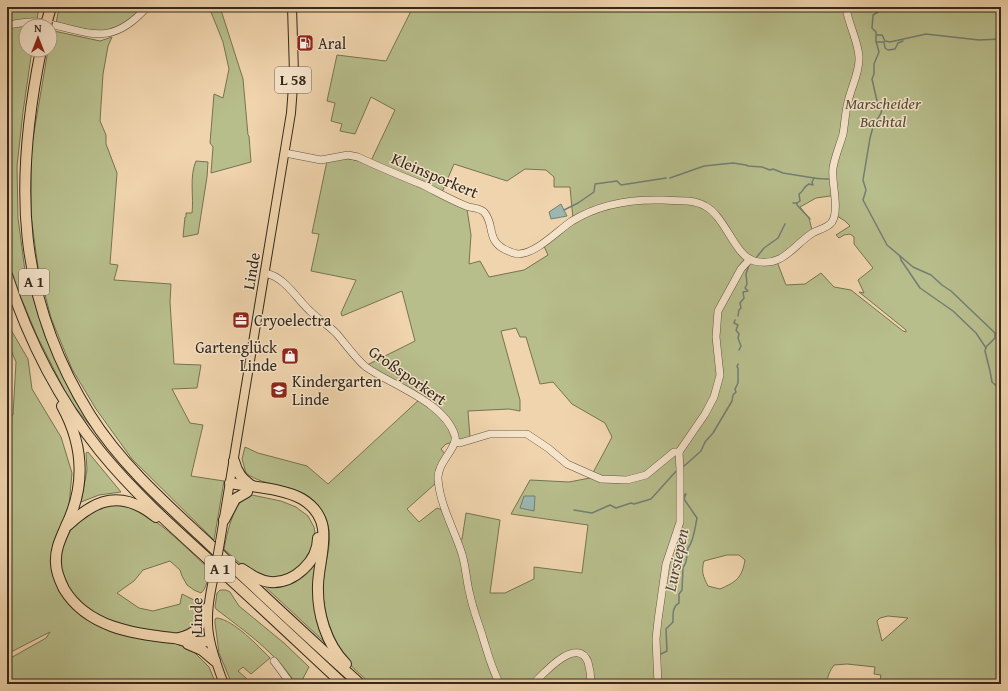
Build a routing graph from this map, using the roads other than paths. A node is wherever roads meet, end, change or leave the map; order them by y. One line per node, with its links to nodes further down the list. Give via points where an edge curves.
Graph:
1 (51, 7): 5 (highway)
2 (147, 7): 6 (street, via 130,23 107,34 34,22)
3 (292, 7): 8 (main road, Linde / L 58, via 293,84)
4 (846, 7): 9 (street, via 859,56 843,134 833,167 833,221 810,235 781,259 769,262)
5 (48, 18)
6 (7, 25)
7 (40, 58): 21 (highway, A 1, via 26,152 25,204 33,278 47,327 58,355 90,416 109,441 145,484)
8 (285, 153): 9 (street, Kleinsporkert, via 321,160 348,155 358,157 481,210 488,219 494,241 501,248 518,254 531,250 573,220 592,210 620,202 660,200 691,202 706,206 718,216); 10 (main road, Linde / L 58)
9 (750, 260): 14 (street, via 741,269 718,311 716,337 720,375 714,397)
10 (265, 273): 13 (street, Großsporkert, via 283,281 365,366 417,395 437,411 451,426); 15 (main road, Linde / L 58)
11 (7, 275): 12 (highway, A 1, via 27,329)
12 (52, 381): 19 (highway, via 54,394 66,413 79,456 80,479 77,497); 20 (highway, A 1, via 100,450 138,494)
13 (456, 442): 14 (street, via 490,434 527,434 567,464 601,479 632,479 646,475 674,452); 31 (street, via 439,470 442,502 462,551 470,596)
14 (679, 452): 34 (street, via 680,522 666,564 656,639)
15 (234, 461): 16 (main road, Linde / L 58); 17 (highway, via 236,469)
16 (230, 486): 17 (highway); 18 (main road, Linde / L 58)
17 (250, 490): 18 (highway, via 235,499); 21 (highway, via 284,499 302,507 315,523 318,534 317,547 303,569 291,578 276,582 260,580); 30 (highway, via 294,496 308,503 318,514 324,534 318,586 322,620 335,650)
18 (224, 520): 22 (main road, Linde / L 58, bridge)
19 (66, 526): 20 (highway, via 95,504 119,500 143,508); 24 (highway, via 58,544 56,564 61,583 70,599 80,609 101,622 128,632)
20 (173, 527): 29 (highway, A 1)
21 (225, 560): 30 (highway, A 1)
22 (207, 608): 23 (main road, Linde / L 58); 24 (highway, via 199,627)
23 (209, 638): 24 (highway); 25 (main road, Linde / L 58)
24 (183, 639): 25 (highway)
25 (214, 659): 27 (main road, L 58)
26 (274, 662): 28 (street)
27 (224, 684)
28 (291, 684)
29 (343, 684)
30 (361, 684)
31 (500, 684)
32 (533, 684): 33 (street, via 559,660 576,653 587,661)
33 (591, 684)
34 (658, 684)

